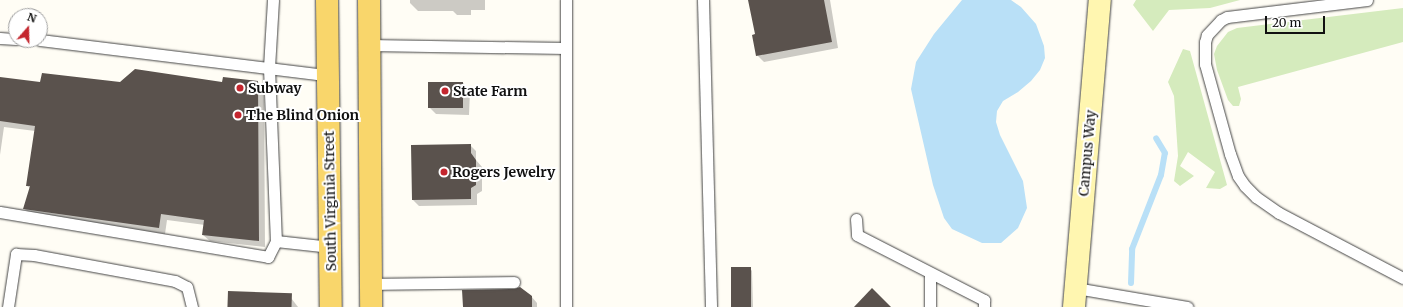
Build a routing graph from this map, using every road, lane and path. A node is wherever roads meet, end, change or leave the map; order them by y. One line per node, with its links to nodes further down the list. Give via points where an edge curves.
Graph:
1 (273, 0): 11 (lane)
2 (327, 0): 12 (main road, South Virginia Street)
3 (368, 0): 9 (main road)
4 (566, 0): 10 (lane)
5 (703, 0): 27 (lane)
6 (1100, 0): 21 (street, Campus Way)
7 (1367, 0): 18 (lane, via 1227,17 1207,35 1205,64 1230,154 1238,176 1245,186 1279,213)
8 (48, 41): 11 (lane)
9 (369, 45): 10 (lane); 20 (main road)
10 (566, 48): 26 (lane)
11 (269, 68): 12 (lane); 15 (lane)
12 (327, 75): 16 (main road, South Virginia Street)
13 (0, 212): 15 (lane, via 268,257)
14 (856, 219): 17 (lane, via 857,235)
15 (276, 241): 16 (lane)
16 (331, 247): 24 (main road, South Virginia Street)
17 (930, 273): 28 (lane); 29 (lane, via 984,300)
18 (1403, 278)
19 (514, 282): 20 (lane)
20 (371, 284): 25 (main road)
21 (1075, 298): 30 (lane)
22 (8, 307): 23 (lane, via 16,254 34,255 175,281 187,287)
23 (192, 307)
24 (331, 307)
25 (371, 307)
26 (566, 307)
27 (711, 307)
28 (930, 307)
29 (984, 307)
30 (1187, 307)

